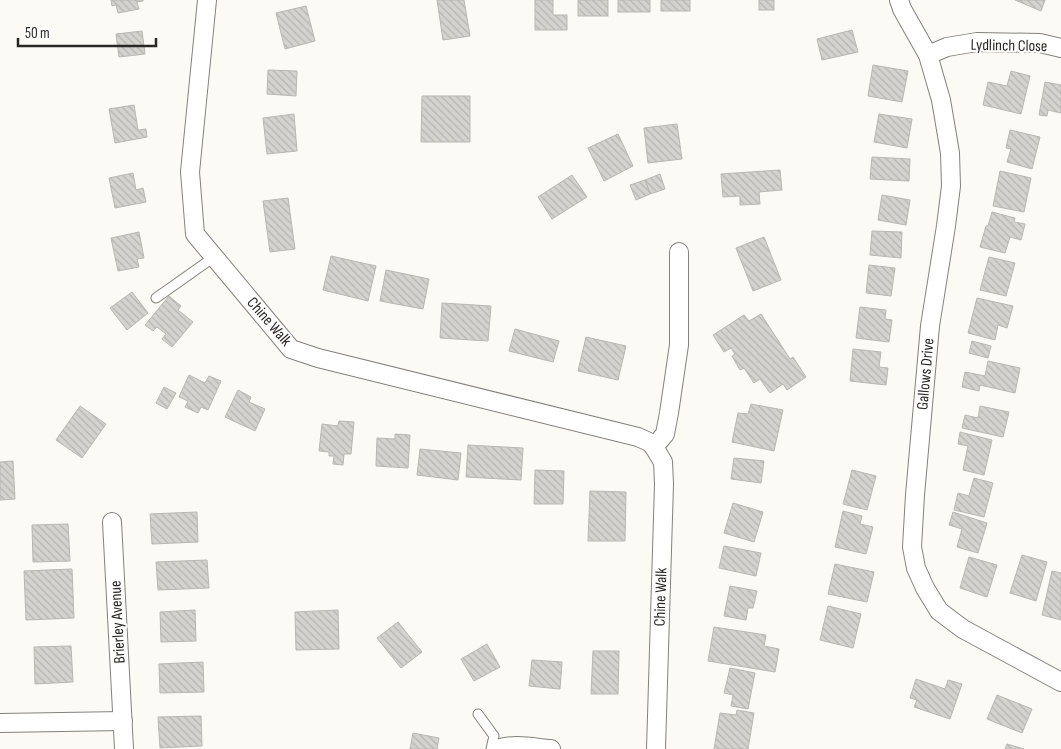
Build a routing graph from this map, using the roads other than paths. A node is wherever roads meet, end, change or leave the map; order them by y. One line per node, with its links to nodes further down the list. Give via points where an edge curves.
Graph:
1 (206, 0): 6 (street, Chine Walk, via 190,172 195,234)
2 (899, 0): 4 (street, Gallows Drive)
3 (1061, 48): 4 (street, Lydlinch Close, via 1040,43 977,42 947,47)
4 (928, 55): 10 (street, Gallows Drive, via 942,100 951,186 930,326 912,548 916,568 939,611 963,629)
5 (679, 252): 8 (street, via 679,345 665,434)
6 (214, 257): 7 (lane); 8 (street, Chine Walk, via 291,349 638,438)
7 (156, 298)
8 (654, 447): 18 (street, Chine Walk, via 663,462 664,484)
9 (112, 522): 12 (street, Brierley Avenue)
10 (1061, 682)
11 (478, 714): 15 (lane, via 494,736)
12 (123, 721): 13 (street); 14 (street, Brierley Avenue)
13 (0, 723)
14 (124, 749)
15 (491, 749)
16 (498, 749): 17 (street, via 510,746)
17 (551, 749)
18 (656, 749)

